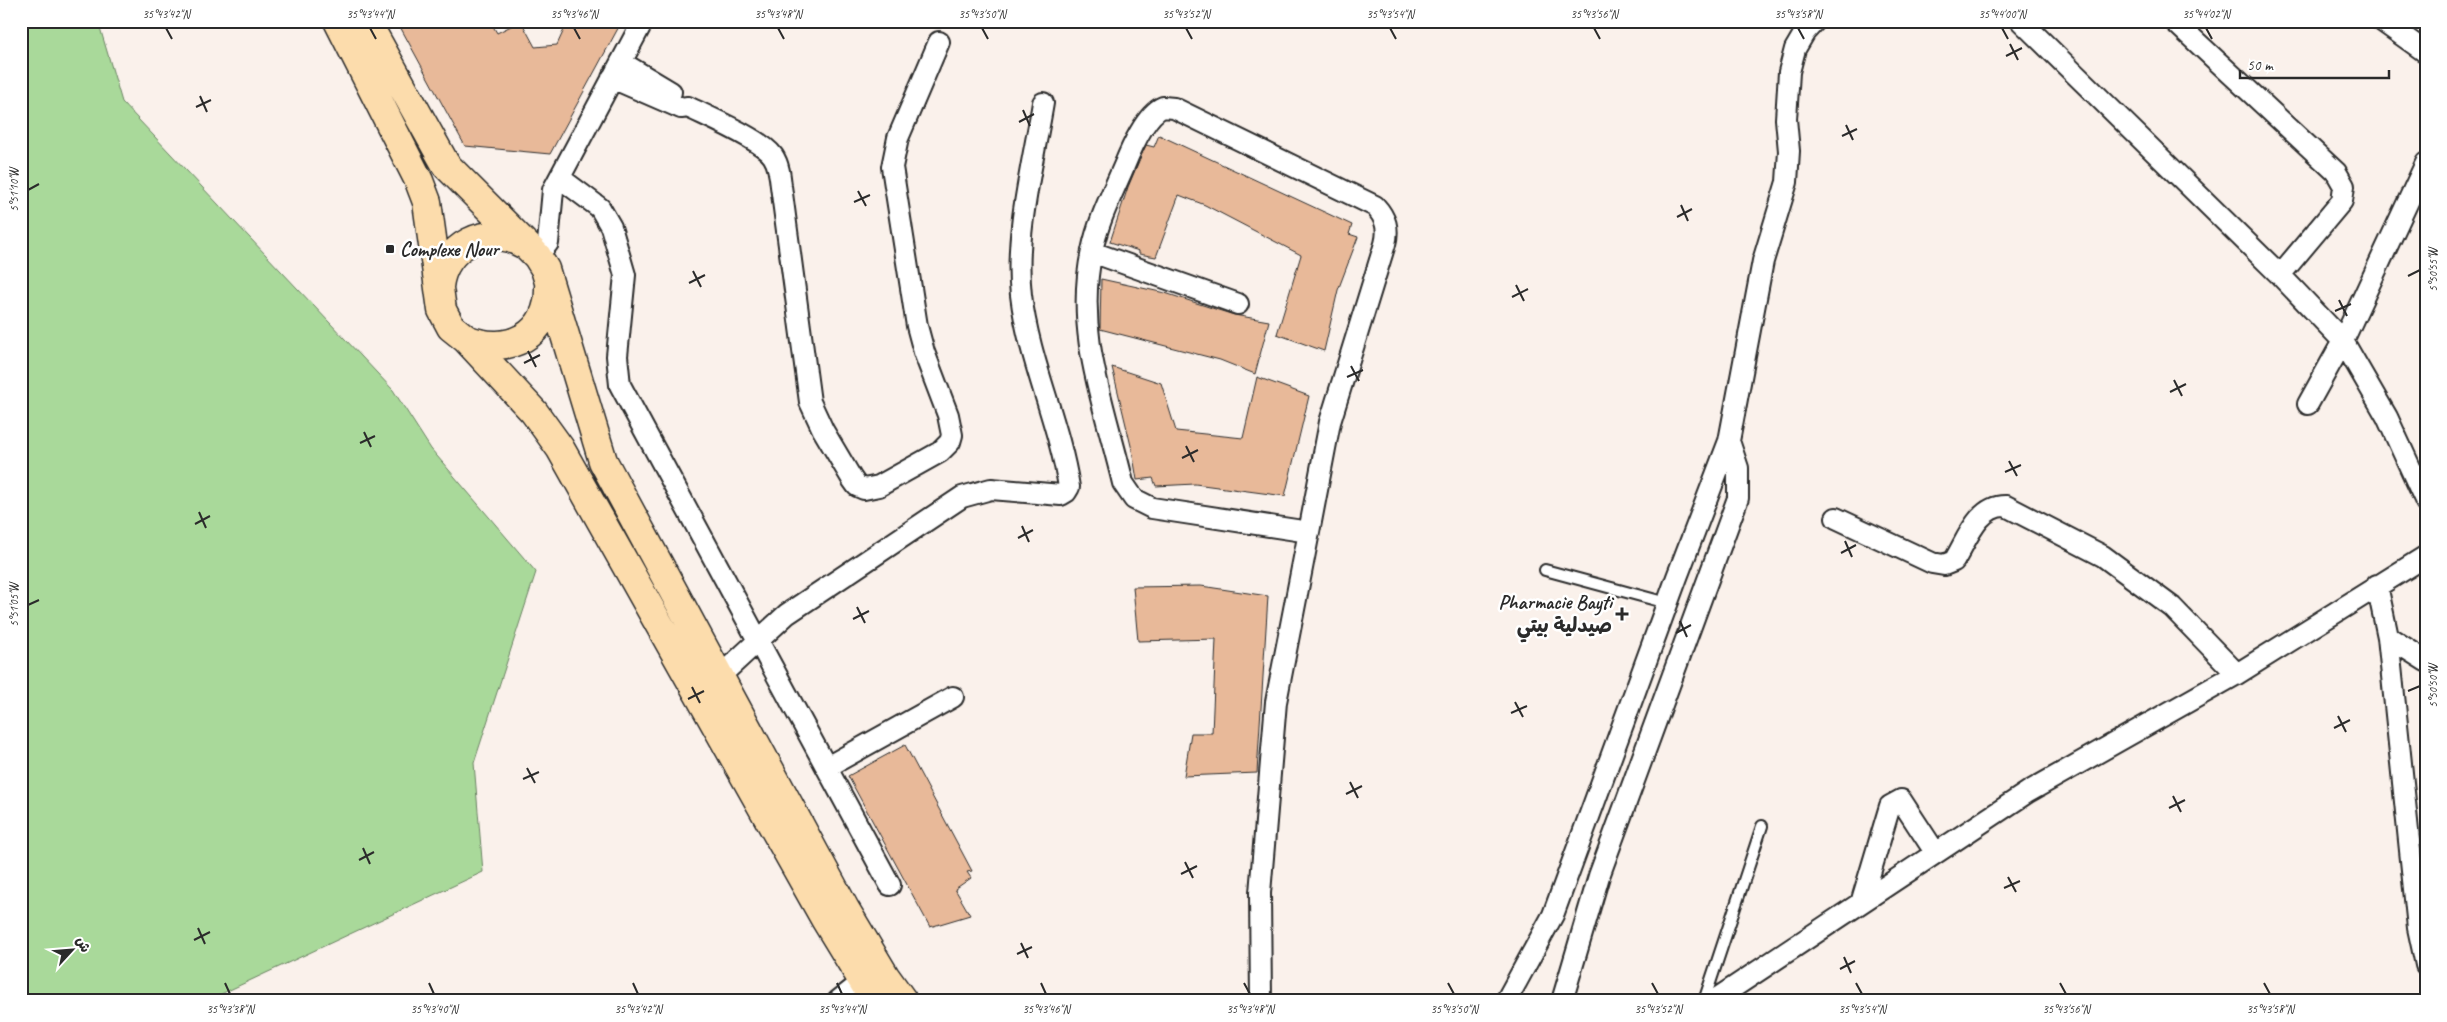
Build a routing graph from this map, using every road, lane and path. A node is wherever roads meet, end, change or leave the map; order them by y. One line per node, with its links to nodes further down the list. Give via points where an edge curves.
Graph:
1 (338, 21): 18 (main road, via 426,202)
2 (366, 21): 14 (main road, via 446,165)
3 (643, 21): 10 (street)
4 (1815, 21): 23 (street, via 1796,49 1788,72 1787,182 1763,261)
5 (2021, 21): 16 (street)
6 (2174, 21): 16 (street, via 2336,172 2344,186 2342,201)
7 (2382, 21): 9 (street)
8 (938, 42): 10 (street, via 898,138 892,167 917,326 952,435 940,452 871,489 858,486 852,480 810,402 782,186 774,158 757,143 688,107 685,100)
9 (2424, 51)
10 (616, 70): 13 (street)
11 (1043, 103): 34 (street, via 1018,262 1030,339 1069,487 1061,495 991,489 962,497 788,614)
12 (2426, 163): 21 (street)
13 (560, 178): 14 (street, via 554,190 548,244); 34 (street, via 600,208 611,227 625,275 617,356 620,385)
14 (532, 251): 17 (main road, via 545,269); 18 (main road, via 510,238 492,235 469,241 458,248 444,267)
15 (1092, 252): 19 (street); 26 (street, via 1086,318 1089,353 1127,491 1134,499 1152,508); 26 (street, via 1102,216 1131,150 1153,113 1163,107 1180,110 1375,206 1382,214 1388,234 1330,422)
16 (2280, 275): 21 (street)
17 (549, 283): 20 (main road, via 546,310 531,333 506,345 479,345); 37 (main road, via 602,461)
18 (438, 291): 20 (main road, via 442,310 452,327)
19 (1238, 304)
20 (466, 339): 46 (main road, via 534,412 560,448)
21 (2343, 342): 22 (street); 24 (street, via 2388,417)
22 (2308, 404)
23 (1729, 441): 29 (street); 31 (street, via 1738,468 1738,498)
24 (2426, 502)
25 (1836, 518): 36 (street, via 1932,563 1944,565 1954,561 1983,513 1995,506 2006,506 2111,562 2172,607)
26 (1309, 532): 49 (street, via 1276,702 1260,893)
27 (2426, 556): 30 (street)
28 (1545, 570): 32 (lane)
29 (1677, 578): 31 (street); 32 (street)
30 (2377, 585): 33 (street); 36 (street)
31 (1704, 590): 51 (street, via 1599,876)
32 (1667, 603): 50 (street, via 1553,915)
33 (2388, 637): 35 (street); 44 (street)
34 (759, 639): 37 (street); 39 (street)
35 (2426, 661)
36 (2237, 674): 41 (street, via 2028,792)
37 (719, 677): 48 (main road, via 845,909)
38 (953, 697): 39 (street)
39 (827, 767): 42 (street)
40 (1762, 826): 52 (lane)
41 (1936, 852): 43 (street); 43 (street, via 1901,800 1896,801 1890,806)
42 (890, 885)
43 (1862, 900): 53 (street)
44 (2422, 925): 45 (street)
45 (2426, 965)
46 (869, 991): 47 (street)
47 (838, 1001)
48 (903, 1001)
49 (1261, 1001)
50 (1506, 1001)
51 (1562, 1001)
52 (1704, 1001)
53 (1713, 1001)

